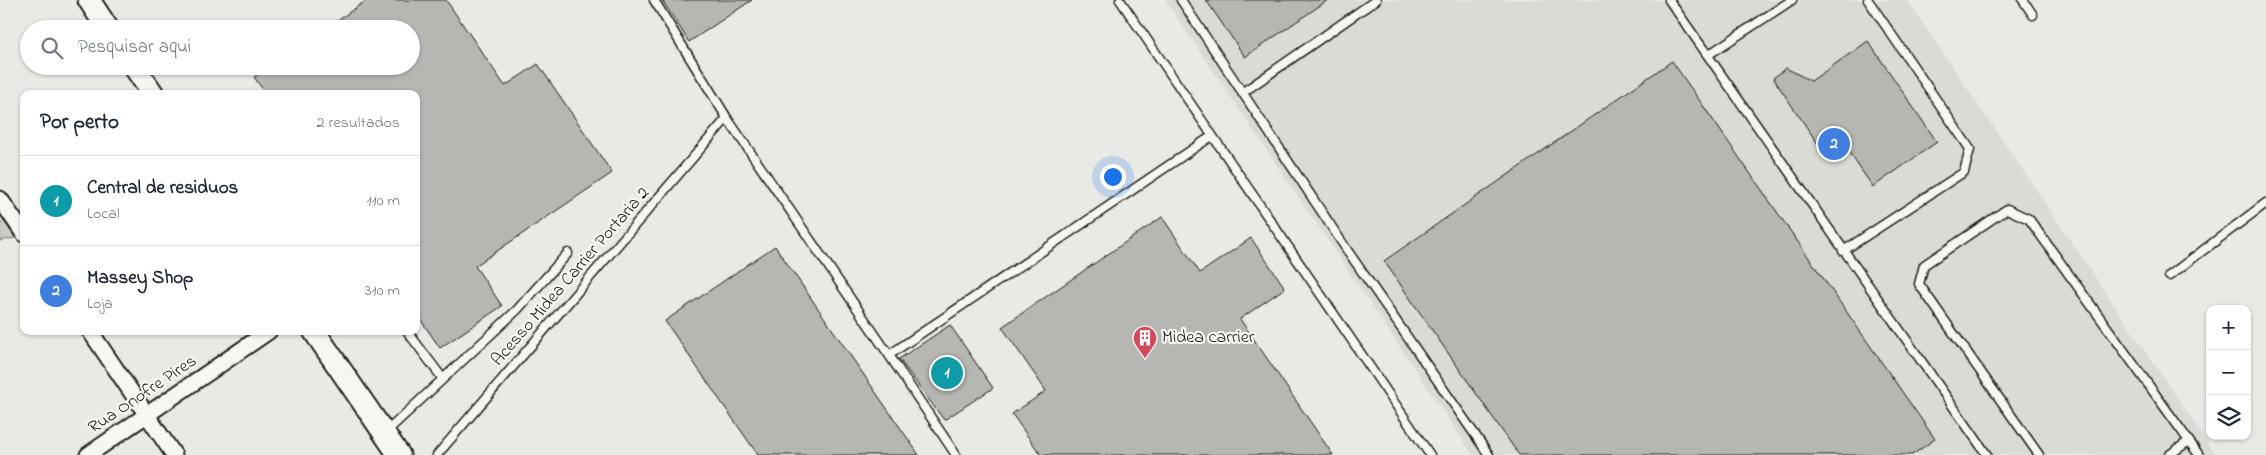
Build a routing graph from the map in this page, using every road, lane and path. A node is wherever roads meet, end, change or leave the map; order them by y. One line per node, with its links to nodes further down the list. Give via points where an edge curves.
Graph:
1 (654, 0): 16 (lane)
2 (1120, 0): 17 (lane)
3 (1181, 0): 15 (lane)
4 (1376, 0): 15 (lane)
5 (1669, 0): 12 (lane)
6 (1792, 0): 12 (lane)
7 (1868, 0): 21 (lane, via 1970,149 1964,172)
8 (2023, 0): 10 (lane)
9 (93, 2): 11 (street)
10 (2033, 15)
11 (103, 20)
12 (1708, 55): 21 (lane)
13 (140, 75): 14 (street)
14 (150, 90)
15 (1242, 93): 39 (lane)
16 (727, 118): 28 (lane); 36 (lane, Acesso Midea Carrier Portaria 2)
17 (1212, 136): 28 (lane); 38 (lane)
18 (0, 198): 20 (street)
19 (2266, 203): 23 (lane)
20 (20, 228)
21 (1843, 252): 40 (lane)
22 (568, 253): 29 (lane, via 517,310)
23 (2168, 276)
24 (93, 335): 30 (street)
25 (263, 335): 30 (street, Rua Onofre Pires)
26 (317, 335): 31 (street)
27 (410, 335): 29 (lane)
28 (889, 355): 37 (lane)
29 (443, 379): 31 (lane)
30 (147, 415): 33 (street, Rua Onofre Pires); 34 (street)
31 (384, 434): 35 (street)
32 (2189, 441): 41 (lane, via 2029,219 2007,209 1924,265 1919,284); 42 (lane); 43 (lane)
33 (88, 455)
34 (174, 455)
35 (399, 455)
36 (437, 455)
37 (956, 455)
38 (1430, 455)
39 (1489, 455)
40 (1987, 455)
41 (2038, 455)
42 (2169, 455)
43 (2199, 455)

